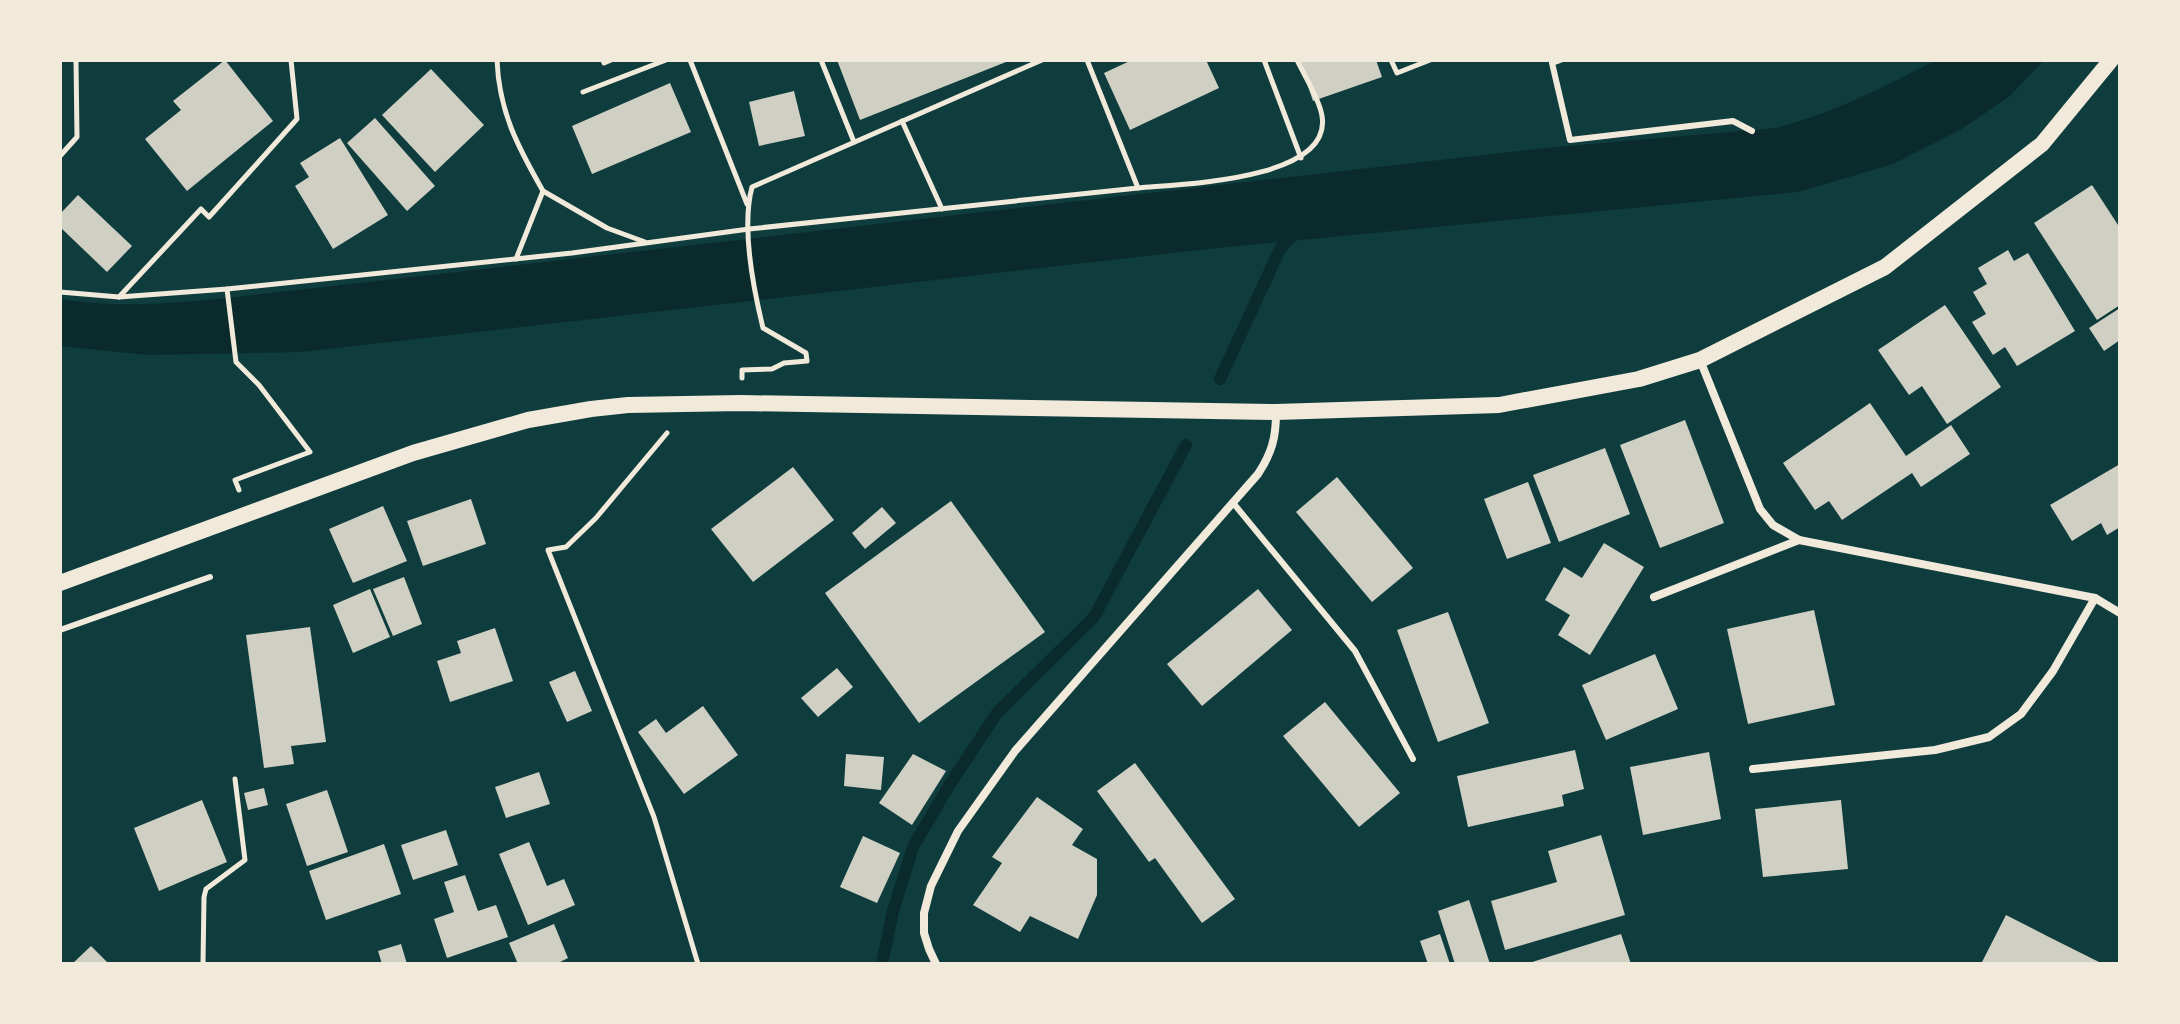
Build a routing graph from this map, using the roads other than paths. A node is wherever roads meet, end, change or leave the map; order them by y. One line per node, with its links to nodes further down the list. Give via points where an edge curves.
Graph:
1 (1560, 60): 3 (lane, via 1552,63 1570,140 1733,121)
2 (2111, 60): 4 (main road, via 2042,144 1885,267)
3 (1752, 131)
4 (1700, 360): 5 (main road, via 1639,379 1499,405); 7 (street, via 1760,509 1773,525)
5 (1276, 412): 6 (street, via 1269,457); 9 (main road, via 741,403 628,405 555,414 413,453)
6 (1234, 504): 14 (lane, via 1355,651); 16 (street, via 1015,751 958,831 924,913 924,933)
7 (1799, 540): 10 (street); 11 (street)
8 (210, 577): 13 (lane)
9 (60, 583)
10 (1654, 597)
11 (2095, 598): 12 (street); 15 (street, via 2021,714 1989,737 1935,750)
12 (2120, 613)
13 (60, 630)
14 (1413, 759)
15 (1753, 769)
16 (936, 964)

